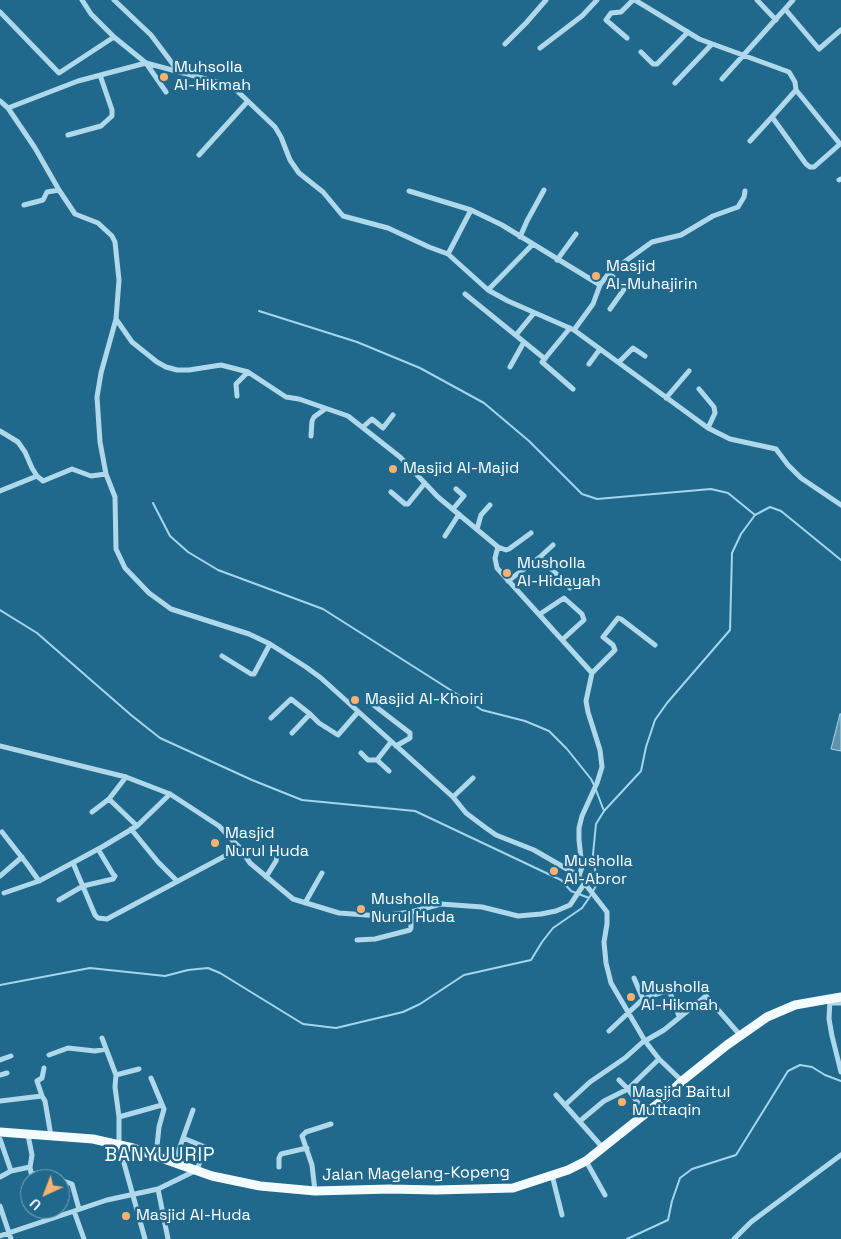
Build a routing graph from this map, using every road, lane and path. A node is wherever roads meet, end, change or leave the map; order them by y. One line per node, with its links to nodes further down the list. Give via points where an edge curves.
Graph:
1 (82, 0): 14 (street)
2 (114, 0): 22 (street, via 151,35)
3 (546, 0): 16 (street)
4 (597, 0): 18 (street, via 582,16)
5 (634, 0): 8 (street); 15 (street, via 621,12 611,13 606,20)
6 (756, 0): 11 (street)
7 (793, 0): 9 (street)
8 (642, 2): 13 (street)
9 (785, 9): 11 (street); 12 (street, via 819,49)
10 (1, 14): 14 (street, via 59,73)
11 (776, 20): 20 (street)
12 (841, 30)
13 (688, 32): 17 (street); 19 (street, via 657,64)
14 (114, 37): 21 (street)
15 (627, 38)
16 (505, 44)
17 (712, 44): 20 (street); 25 (street)
18 (540, 48)
19 (641, 52)
20 (743, 56): 24 (street); 26 (street, via 789,72)
21 (146, 63): 22 (street); 23 (street); 27 (street)
22 (178, 71): 29 (street, via 232,86)
23 (100, 75): 30 (street); 32 (street, via 112,116 101,126)
24 (722, 79)
25 (676, 83)
26 (796, 90): 31 (street); 34 (street)
27 (166, 92)
28 (0, 101): 30 (street)
29 (248, 101): 35 (street); 45 (street, via 275,128 299,173 323,192 343,216 388,228)
30 (8, 108): 36 (street)
31 (772, 117): 33 (street); 34 (street, via 810,167 818,166)
32 (68, 135)
33 (750, 141)
34 (840, 144)
35 (199, 155)
36 (59, 190): 40 (street, via 47,192 43,200); 53 (street, via 75,214 98,223 112,236 119,280)
37 (544, 190): 43 (street)
38 (409, 191): 41 (street)
39 (746, 191): 47 (street, via 735,209 706,220 681,235 652,242)
40 (24, 205)
41 (471, 210): 43 (street); 45 (street)
42 (576, 234): 46 (street)
43 (520, 237): 44 (street)
44 (532, 244): 46 (street); 49 (street)
45 (448, 254): 49 (street)
46 (557, 260): 48 (street)
47 (609, 273): 48 (street); 51 (street, via 625,288)
48 (600, 285): 54 (street, via 593,304)
49 (488, 290): 52 (street)
50 (465, 294): 55 (street)
51 (610, 309)
52 (534, 313): 54 (street); 55 (street)
53 (116, 319): 63 (street, via 132,342 166,367 189,370 221,365); 75 (street, via 97,397)
54 (572, 329): 57 (street); 59 (street)
55 (516, 335): 56 (street)
56 (524, 342): 59 (street); 62 (street)
57 (600, 349): 60 (street); 61 (street)
58 (645, 356): 60 (street, via 633,348)
59 (545, 358): 66 (street, via 542,362)
60 (619, 362): 68 (street)
61 (589, 364)
62 (510, 367)
63 (248, 372): 67 (street, via 236,384); 69 (street, via 286,397)
64 (689, 372): 68 (street)
65 (699, 389): 72 (street, via 714,407 715,413)
66 (573, 390)
67 (237, 396)
68 (666, 398): 72 (street)
69 (324, 409): 71 (street, via 348,416); 74 (street, via 312,421)
70 (393, 415): 71 (street, via 383,428 372,419)
71 (363, 427): 77 (street, via 400,457)
72 (708, 428): 82 (street, via 730,439 776,449 801,478)
73 (0, 431): 76 (street, via 18,442)
74 (311, 436)
75 (106, 474): 76 (street, via 91,476 72,469 47,481); 95 (street, via 115,497 116,549 125,568 137,582 179,614 225,626)
76 (37, 476): 79 (street)
77 (425, 483): 80 (street, via 408,504); 83 (street)
78 (456, 489): 83 (street, via 464,496)
79 (0, 491)
80 (391, 492)
81 (490, 505): 85 (street, via 481,515)
82 (841, 505)
83 (453, 509): 84 (street)
84 (459, 514): 85 (street); 87 (street)
85 (477, 529): 89 (street)
86 (531, 533): 89 (street, via 509,549)
87 (445, 536)
88 (552, 545): 90 (street)
89 (498, 547): 91 (street, via 495,563)
90 (540, 557): 91 (street); 92 (street)
91 (508, 581): 93 (street)
92 (570, 588)
93 (540, 614): 94 (street); 94 (street, via 564,598 582,614 584,620)
94 (563, 639): 98 (street)
95 (270, 644): 97 (street, via 254,674); 100 (street, via 321,678)
96 (655, 645): 98 (street, via 618,618 603,637 615,650)
97 (222, 656)
98 (592, 672): 125 (street, via 586,701 602,767 579,828 582,867)
99 (367, 700): 104 (street, via 410,733 410,738)
100 (358, 712): 101 (street, via 338,735); 104 (street)
101 (310, 714): 102 (street, via 291,699); 103 (street)
102 (271, 718)
103 (292, 733)
104 (393, 744): 107 (street); 112 (street)
105 (0, 746): 109 (street)
106 (361, 753): 107 (street, via 368,760)
107 (377, 760): 108 (street)
108 (389, 771)
109 (126, 777): 111 (street); 113 (street)
110 (473, 778): 112 (street)
111 (170, 794): 115 (street); 118 (street, via 219,826)
112 (453, 797): 125 (street, via 466,812 496,835 534,850)
113 (109, 799): 114 (street); 115 (street)
114 (92, 812)
115 (137, 826): 116 (street)
116 (132, 829): 119 (street); 128 (street)
117 (2, 832): 121 (street)
118 (240, 848): 126 (street, via 250,863); 128 (street)
119 (98, 849): 122 (street); 130 (street, via 114,879)
120 (278, 851): 126 (street)
121 (22, 857): 124 (street); 127 (street)
122 (72, 863): 127 (street); 130 (street)
123 (322, 873): 133 (street)
124 (0, 876)
125 (579, 876): 129 (street)
126 (266, 877): 133 (street, via 293,899)
127 (39, 881): 131 (street)
128 (178, 881): 130 (street, via 108,918 95,915)
129 (584, 884): 134 (street, via 565,908 530,916 482,907 441,904); 141 (street, via 607,912 606,963 611,983)
130 (83, 886): 132 (street)
131 (4, 894)
132 (59, 900)
133 (305, 902): 134 (street, via 339,913 380,916)
134 (411, 912): 135 (street, via 410,930)
135 (358, 940)
136 (634, 978): 138 (street)
137 (841, 997): 139 (main road, Jalan Magelang-Kopeng)
138 (643, 998): 141 (street); 142 (street, via 669,990)
139 (830, 1001): 140 (street); 144 (main road, Jalan Magelang-Kopeng, via 795,1005 767,1016); 154 (street, via 830,1028)
140 (841, 1003)
141 (628, 1012): 143 (street); 146 (street)
142 (679, 1016): 144 (street, via 706,996); 146 (street)
143 (609, 1031)
144 (740, 1035): 160 (main road, Jalan Magelang-Kopeng)
145 (102, 1038): 147 (street)
146 (645, 1041): 150 (street); 166 (street)
147 (106, 1049): 148 (street, via 68,1048); 157 (street)
148 (49, 1055)
149 (11, 1056): 151 (street)
150 (659, 1059): 160 (street); 161 (street)
151 (0, 1060)
152 (44, 1068): 163 (street, via 42,1078 37,1080)
153 (139, 1069): 157 (street)
154 (840, 1070)
155 (7, 1073): 156 (street)
156 (0, 1075)
157 (116, 1075): 169 (street)
158 (151, 1078): 165 (street)
159 (619, 1080): 161 (street)
160 (682, 1082): 168 (main road, Jalan Magelang-Kopeng)
161 (628, 1089): 168 (street); 170 (street, via 604,1101)
162 (556, 1095): 166 (street)
163 (42, 1096): 164 (street); 174 (street)
164 (0, 1101)
165 (162, 1104): 169 (street); 181 (street, via 164,1112)
166 (565, 1105): 170 (street)
167 (192, 1110): 175 (street)
168 (645, 1113): 179 (main road, Jalan Magelang-Kopeng)
169 (119, 1117): 177 (street)
170 (580, 1121): 179 (street)
171 (331, 1124): 178 (street, via 303,1134)
172 (0, 1132): 173 (main road, Jalan Magelang-Kopeng)
173 (28, 1135): 174 (main road, Jalan Magelang-Kopeng); 184 (street, via 32,1155)
174 (51, 1136): 177 (main road, Jalan Magelang-Kopeng, via 93,1139)
175 (183, 1138): 183 (street); 186 (street, via 205,1147)
176 (0, 1139): 187 (street)
177 (119, 1145): 181 (main road, Jalan Magelang-Kopeng); 194 (street)
178 (307, 1148): 185 (street, via 281,1154); 192 (street)
179 (604, 1148): 182 (main road, Jalan Magelang-Kopeng)
180 (841, 1154): 204 (street)
181 (156, 1156): 183 (main road, Jalan Magelang-Kopeng)
182 (586, 1161): 188 (main road, Jalan Magelang-Kopeng); 193 (street)
183 (175, 1162): 186 (main road, Jalan Magelang-Kopeng)
184 (30, 1167): 187 (street)
185 (279, 1167)
186 (197, 1170): 191 (street); 192 (main road, Jalan Magelang-Kopeng, via 234,1182)
187 (11, 1171): 189 (street)
188 (552, 1175): 192 (main road, Jalan Magelang-Kopeng, via 513,1188); 197 (street)
189 (0, 1177)
190 (70, 1183): 196 (street)
191 (158, 1189): 194 (street); 203 (street)
192 (315, 1191)
193 (605, 1194)
194 (132, 1195): 196 (street); 202 (street)
195 (0, 1206): 198 (street)
196 (77, 1210): 198 (street); 201 (street)
197 (562, 1215)
198 (9, 1232): 199 (street); 200 (street)
199 (0, 1236)
200 (11, 1239)
201 (84, 1239)
202 (145, 1239)
203 (168, 1239)
204 (734, 1239)

